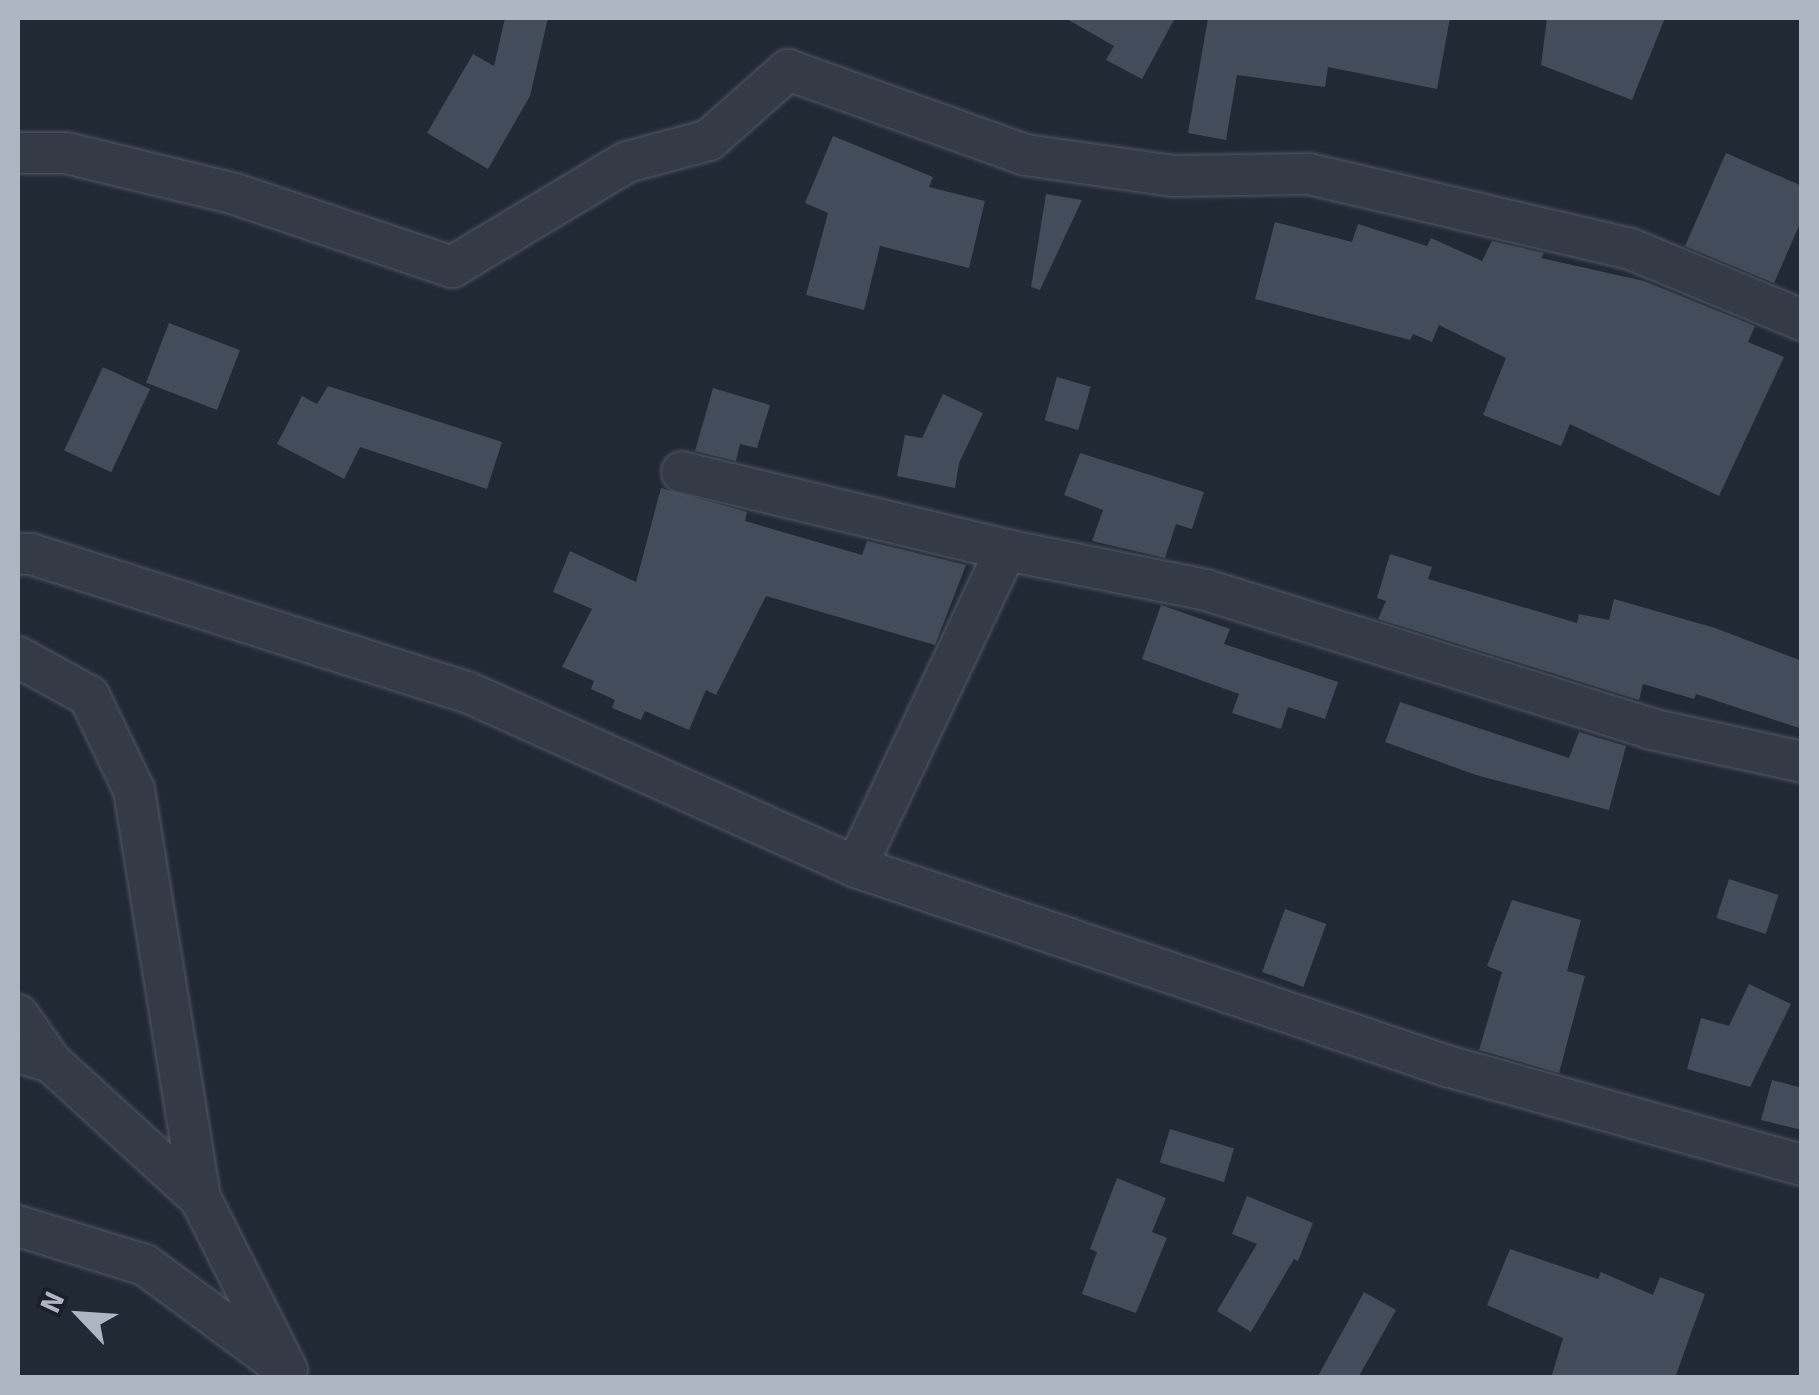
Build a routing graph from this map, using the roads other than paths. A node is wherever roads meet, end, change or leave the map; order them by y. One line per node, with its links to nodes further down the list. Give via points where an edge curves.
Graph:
1 (18, 153): 2 (street, via 66,153 235,194 452,266 627,162 708,140 788,70 1026,155 1173,176 1309,174 1628,248)
2 (1802, 320)
3 (682, 472): 4 (street)
4 (1006, 550): 7 (street, via 1206,590 1651,729); 8 (street)
5 (18, 554): 8 (street, via 467,692)
6 (18, 656): 12 (street, via 90,696 134,790)
7 (1802, 762)
8 (856, 868): 11 (street, via 1447,1066)
9 (18, 1015): 10 (street)
10 (34, 1057): 12 (street)
11 (1802, 1165)
12 (200, 1198): 14 (street)
13 (18, 1226): 14 (street, via 145,1265)
14 (292, 1374)

